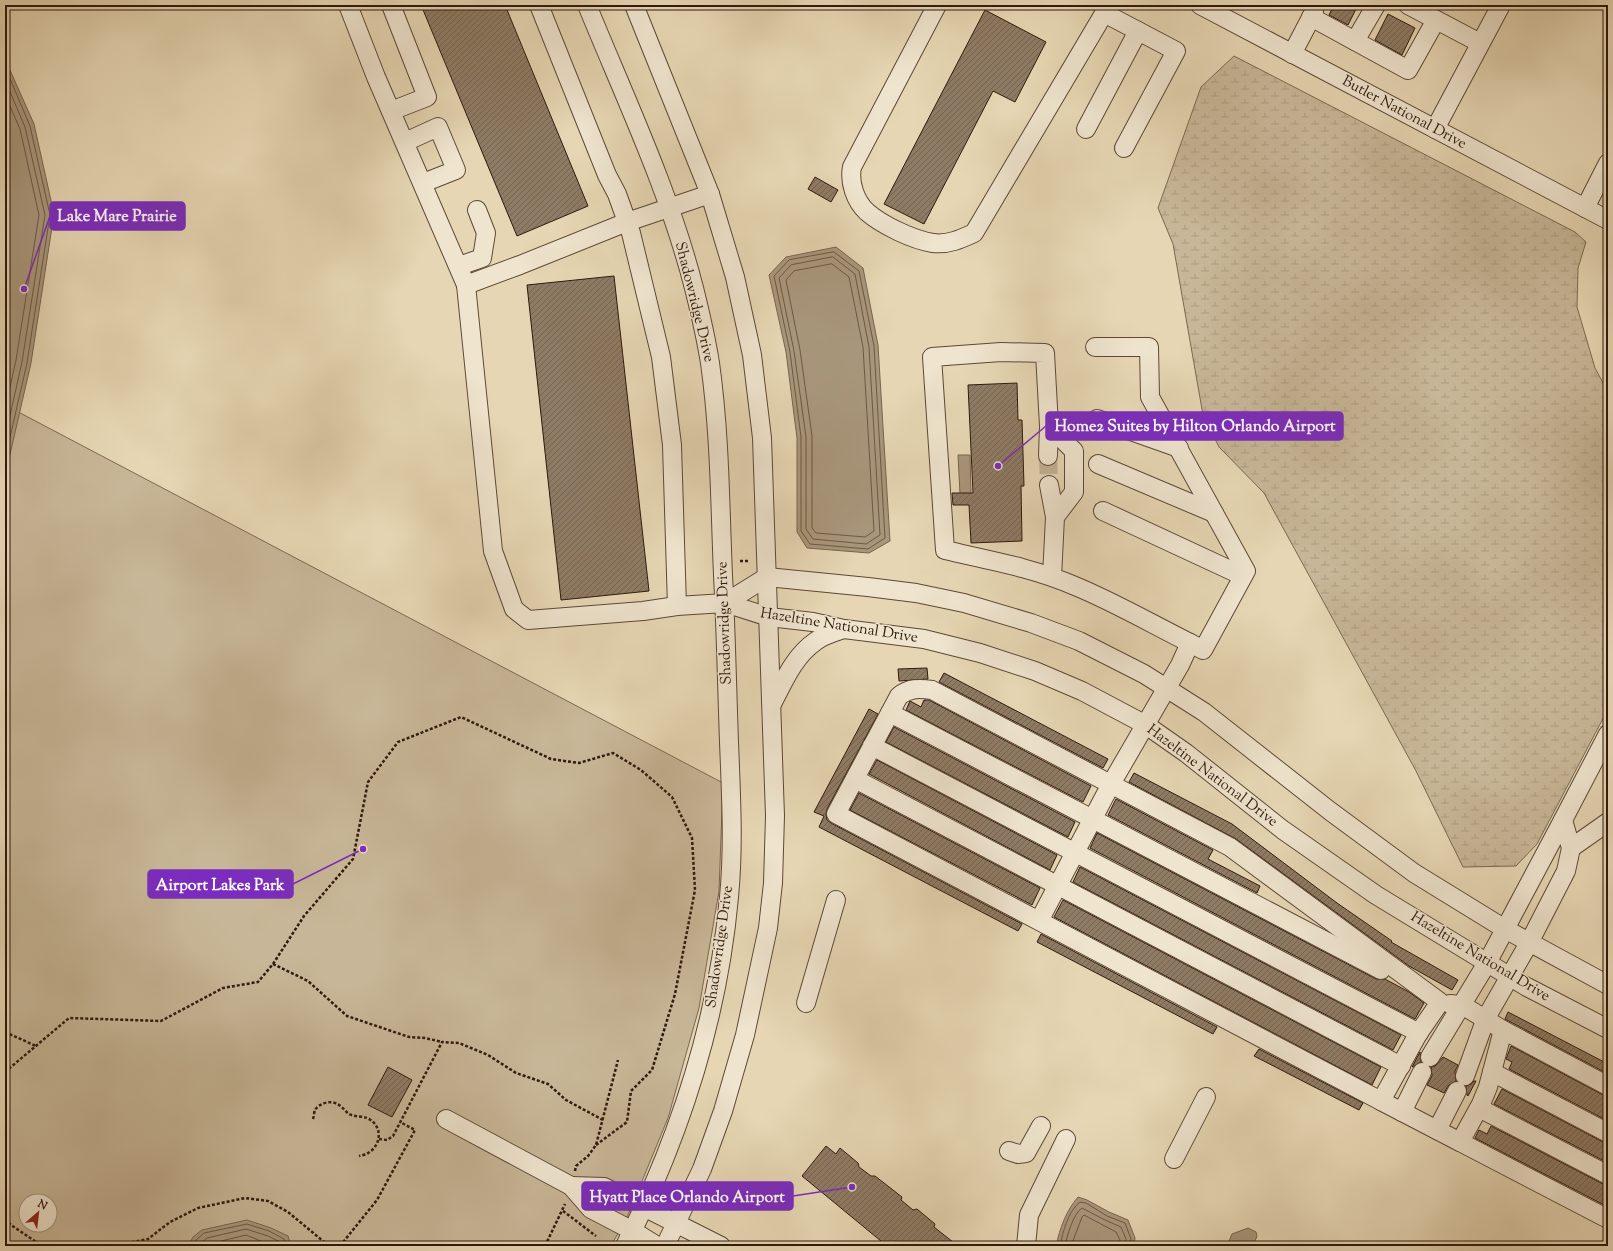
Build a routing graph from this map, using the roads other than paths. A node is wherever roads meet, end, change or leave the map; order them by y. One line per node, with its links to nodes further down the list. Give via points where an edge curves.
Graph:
1 (348, 5): 17 (street)
2 (391, 5): 17 (street, via 427,98)
3 (539, 5): 29 (street)
4 (587, 5): 25 (street, Shadowridge Drive)
5 (634, 5): 24 (street)
6 (937, 5): 11 (street, via 851,173 853,189 866,211 896,230 933,243 954,242 974,233)
7 (1200, 5): 16 (street, Butler National Drive)
8 (1376, 5): 14 (street)
9 (1408, 5): 12 (street)
10 (1501, 5): 15 (street)
11 (1104, 8): 13 (street)
12 (1436, 20): 14 (street, via 1408,70); 15 (street)
13 (1138, 30): 18 (street); 21 (street, via 1176,51)
14 (1355, 41): 16 (street, via 1312,14)
15 (1480, 43): 19 (street)
16 (1292, 54): 19 (street, Butler National Drive)
17 (391, 111): 20 (street)
18 (1086, 129)
19 (1434, 129): 26 (street, Butler National Drive)
20 (404, 142): 23 (street); 23 (street, via 438,127 456,170)
21 (1124, 148)
22 (1608, 163): 26 (street)
23 (423, 183): 30 (street)
24 (710, 194): 25 (street); 43 (street, via 735,276 752,355 762,438)
25 (669, 208): 29 (street); 45 (street, Shadowridge Drive, via 694,287 710,362 719,470)
26 (1584, 208): 28 (street, Butler National Drive)
27 (477, 210): 30 (street, via 486,233 482,258)
28 (1608, 220)
29 (627, 222): 31 (street); 46 (street, via 638,256 661,357 672,445)
30 (459, 266): 31 (street)
31 (466, 285): 46 (street, via 493,551 514,609 528,620)
32 (1095, 347): 35 (street, via 1149,347 1150,397)
33 (1097, 419): 35 (street)
34 (1049, 426): 36 (street); 41 (street, via 1074,451 1074,492); 44 (street, via 1045,353 1001,352 932,357 945,550)
35 (1179, 448): 40 (street)
36 (1048, 456)
37 (1098, 464): 40 (street)
38 (1050, 485): 41 (street)
39 (1103, 511): 42 (street)
40 (1214, 513): 42 (street, via 1246,571)
41 (1055, 517): 44 (street)
42 (1244, 576): 49 (street, via 1203,650)
43 (767, 577): 45 (street, Hazeltine National Drive); 47 (street); 50 (street, via 909,592 986,609 1079,642)
44 (1052, 577): 49 (street)
45 (725, 603): 46 (street); 47 (street, Hazeltine National Drive); 96 (street, Shadowridge Drive, via 731,839 724,944 714,1000 692,1086)
46 (677, 606)
47 (769, 617): 48 (street, Hazeltine National Drive, via 813,622); 51 (street)
48 (844, 629): 51 (street, via 816,640 801,654); 53 (street, Hazeltine National Drive, via 924,639 980,652 1062,682)
49 (1190, 643): 50 (street)
50 (1167, 687): 53 (street); 67 (street, via 1223,726 1389,855 1429,883)
51 (771, 705): 98 (street, via 775,837 768,928 730,1090 702,1169)
52 (890, 713): 55 (street); 58 (street, via 899,696 905,691 922,688 932,690); 59 (street)
53 (1146, 725): 58 (street); 69 (street, Hazeltine National Drive, via 1330,864)
54 (1608, 734): 56 (street)
55 (872, 746): 57 (street); 63 (street)
56 (1603, 757): 60 (street)
57 (855, 779): 64 (street); 66 (street, via 836,814)
58 (1111, 784): 59 (street); 72 (street, via 1230,847)
59 (1093, 819): 63 (street); 72 (street)
60 (1563, 820): 62 (street); 67 (street)
61 (1608, 822): 62 (street)
62 (1571, 848): 68 (street, via 1566,871)
63 (1075, 852): 64 (street); 78 (street)
64 (1058, 885): 66 (street); 79 (street)
65 (836, 900): 73 (street)
66 (1039, 920): 83 (street)
67 (1505, 929): 68 (street); 69 (street)
68 (1529, 943): 70 (street); 71 (street)
69 (1487, 963): 70 (street, Hazeltine National Drive); 74 (street)
70 (1509, 976): 75 (street); 76 (street, Hazeltine National Drive)
71 (1608, 984)
72 (1435, 999): 74 (street); 78 (street)
73 (806, 1003)
74 (1462, 1005): 75 (street); 85 (street, via 1426,1065)
75 (1486, 1018): 77 (street); 88 (street, via 1461,1083)
76 (1608, 1029)
77 (1503, 1030): 80 (street); 81 (street)
78 (1419, 1033): 79 (street)
79 (1401, 1066): 83 (street)
80 (1492, 1072): 84 (street); 89 (street)
81 (1608, 1086)
82 (1206, 1097): 93 (street)
83 (1381, 1101): 85 (street)
84 (1479, 1108): 91 (street); 94 (street)
85 (1402, 1112): 88 (street)
86 (446, 1119): 95 (street)
87 (1042, 1126): 92 (street, via 1026,1153)
88 (1437, 1130): 91 (street)
89 (1608, 1133)
90 (1066, 1139): 103 (street, via 1029,1215)
91 (1460, 1142): 97 (street)
92 (1009, 1151)
93 (1174, 1158)
94 (1608, 1175)
95 (571, 1186): 96 (street, via 604,1187); 99 (street, via 591,1209)
96 (644, 1207): 98 (street); 99 (street, Shadowridge Drive)
97 (1608, 1219)
98 (678, 1223): 101 (street); 102 (street)
99 (629, 1238): 100 (street)
100 (656, 1246)
101 (665, 1246)
102 (721, 1246)
103 (1026, 1246)

